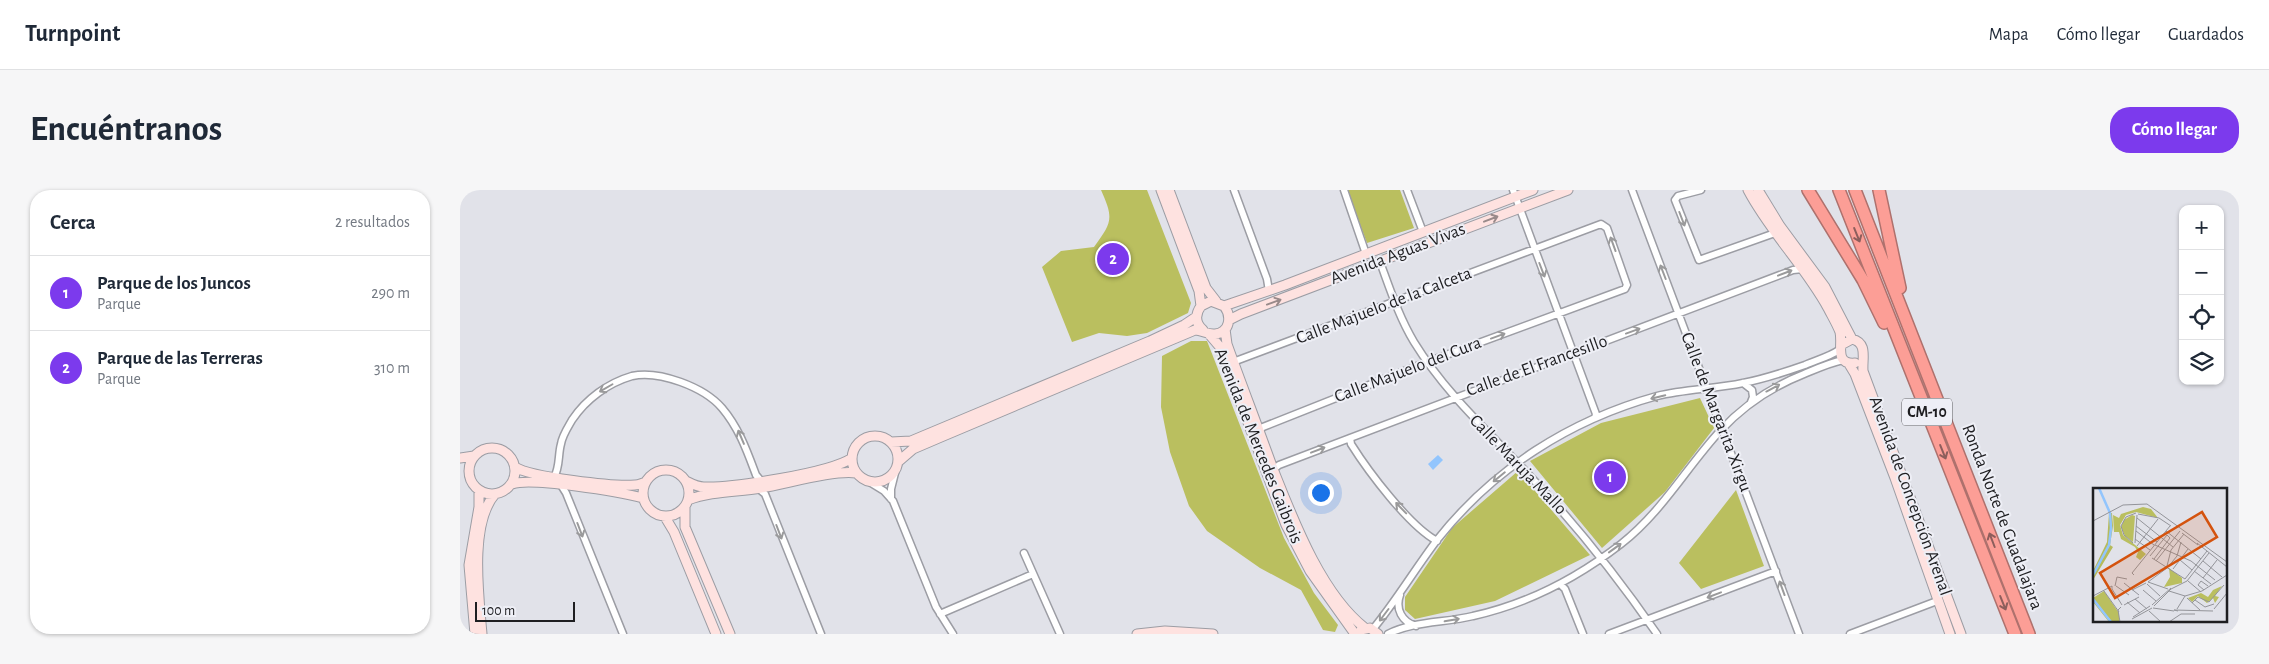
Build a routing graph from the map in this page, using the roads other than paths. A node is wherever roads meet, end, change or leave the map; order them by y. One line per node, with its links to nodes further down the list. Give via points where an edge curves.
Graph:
1 (1160, 190): 27 (main road, via 1199,291)
2 (1169, 190): 26 (main road, via 1206,288)
3 (1234, 190): 24 (street, via 1268,279)
4 (1344, 190): 21 (street)
5 (1407, 190): 18 (street)
6 (1534, 190): 16 (main road, Avenida Aguas Vivas)
7 (1568, 190): 17 (main road, Avenida Aguas Vivas)
8 (1632, 190): 29 (street, Calle de Margarita Xirgu, one-way to 8)
9 (1701, 190): 19 (street, one-way to 19, via 1678,196 1675,200 1699,260)
10 (1748, 190): 19 (main road)
11 (1758, 190): 34 (main road, via 1825,288)
12 (1808, 190): 45 (highway, CM-10, via 1863,280)
13 (1839, 190): 45 (highway, Ronda Norte de Guadalajara / CM-10, one-way to 45)
14 (1855, 190): 49 (highway, Ronda Norte de Guadalajara / CM-10)
15 (1879, 190): 49 (highway, CM-10, via 1899,283)
16 (1514, 193): 17 (street); 18 (main road, Avenida Aguas Vivas)
17 (1519, 208): 20 (street); 22 (main road, Avenida Aguas Vivas, one-way to 17)
18 (1423, 232): 21 (main road, Avenida Aguas Vivas)
19 (1775, 233): 23 (main road)
20 (1535, 250): 25 (street, Calle Majuelo de la Calceta); 28 (street, one-way to 28); 28 (street, Calle Majuelo de la Calceta, one-way to 20, via 1627,287 1607,228 1601,224)
21 (1366, 254): 24 (main road, Avenida Aguas Vivas)
22 (1380, 262): 25 (street, Calle Maruja Mallo); 31 (main road, Avenida Aguas Vivas, one-way to 22)
23 (1803, 269): 29 (street, Calle de El Francesillo, one-way to 23); 36 (main road, via 1836,323 1840,332)
24 (1269, 291): 26 (main road, Avenida Aguas Vivas)
25 (1395, 302): 39 (street, Calle Majuelo de la Calceta); 40 (street, Calle Maruja Mallo)
26 (1220, 304): 27 (main road); 31 (main road)
27 (1201, 306): 30 (main road)
28 (1559, 314): 37 (street); 40 (street, Calle Majuelo del Cura, one-way to 28)
29 (1679, 314): 37 (street, Calle de El Francesillo, one-way to 29); 43 (street, Calle de Margarita Xirgu)
30 (1196, 317): 33 (main road); 35 (main road)
31 (1229, 320): 32 (main road)
32 (1225, 329): 33 (main road, via 1215,334); 39 (main road, Avenida de Mercedes Gaibrois)
33 (1206, 332): 35 (main road, via 1195,330); 89 (main road, Avenida de Mercedes Gaibrois, via 1220,347 1286,525 1310,571)
34 (1852, 339): 36 (main road); 38 (main road, via 1864,348)
35 (1152, 344): 47 (main road)
36 (1840, 348): 41 (main road); 42 (street, via 1784,372)
37 (1573, 353): 44 (street, Calle de El Francesillo); 48 (street)
38 (1863, 357): 41 (main road, via 1855,364); 107 (main road, Avenida de Concepción Arenal, via 1863,370)
39 (1233, 362): 51 (main road, Avenida de Mercedes Gaibrois)
40 (1427, 362): 44 (street, Calle Maruja Mallo); 51 (street, Calle Majuelo del Cura)
41 (1846, 362): 46 (street, one-way to 41, via 1772,388); 85 (main road, Avenida de Concepción Arenal, via 1855,374)
42 (1743, 383): 43 (street); 46 (street, via 1752,390)
43 (1706, 388): 48 (street, one-way to 48, via 1659,396); 50 (street, Calle de Margarita Xirgu)
44 (1454, 397): 52 (street, Calle de El Francesillo); 58 (street, Calle Maruja Mallo)
45 (1922, 400): 108 (highway, Ronda Norte de Guadalajara / CM-10, one-way to 108)
46 (1750, 403): 50 (street)
47 (994, 411): 53 (main road, via 911,441); 57 (main road, via 913,449)
48 (1595, 418): 58 (street, via 1543,444)
49 (1946, 421): 109 (highway, Ronda Norte de Guadalajara / CM-10, one-way to 49)
50 (1722, 429): 80 (street, one-way to 50, via 1665,501); 81 (street, Calle de Margarita Xirgu)
51 (1259, 431): 60 (main road, Avenida de Mercedes Gaibrois)
52 (1350, 438): 60 (street, Calle de El Francesillo, one-way to 52); 78 (street, one-way to 52, via 1380,484 1350,444)
53 (891, 442): 56 (main road, via 876,436 867,438 858,444); 57 (main road)
54 (474, 456): 55 (main road); 59 (main road, via 488,448 498,448 509,455); 64 (main road)
55 (460, 458)
56 (852, 458): 62 (main road); 71 (main road, via 837,466)
57 (899, 461): 63 (main road)
58 (1517, 462): 78 (street, one-way to 78, via 1464,509); 80 (street, Calle Maruja Mallo)
59 (515, 467): 65 (main road, via 530,474); 69 (main road)
60 (1274, 469): 89 (main road, Avenida de Mercedes Gaibrois, via 1293,522 1316,565 1344,609)
61 (460, 470): 64 (main road)
62 (856, 473): 68 (main road); 71 (main road)
63 (895, 473): 68 (main road, via 884,481); 75 (street, via 890,489)
64 (470, 476): 72 (main road)
65 (554, 477): 67 (main road, via 627,486); 71 (street, one-way to 65, via 739,430 704,392 683,382 634,376 608,386 589,399 572,420 561,442)
66 (686, 481): 67 (main road, via 665,470 656,472); 71 (main road, via 704,487); 76 (main road, via 689,494)
67 (646, 482): 74 (main road)
68 (871, 483): 75 (street)
69 (512, 484): 70 (main road, via 521,481); 73 (main road)
70 (561, 485): 74 (main road); 92 (street, one-way to 92)
71 (760, 485): 76 (main road, via 704,495); 95 (street, one-way to 95)
72 (479, 490): 73 (main road); 90 (main road, via 469,565)
73 (495, 494): 91 (main road, via 486,509 477,555)
74 (643, 498): 77 (main road, via 648,509)
75 (892, 500): 86 (street)
76 (686, 504): 77 (main road, via 679,512); 94 (main road, via 686,527)
77 (665, 517): 93 (main road)
78 (1437, 541): 84 (street)
79 (1024, 552): 82 (street)
80 (1602, 558): 83 (street); 87 (street, Calle Maruja Mallo)
81 (1776, 571): 87 (street, one-way to 87); 104 (street, Calle de Margarita Xirgu, one-way to 81)
82 (1033, 574): 86 (street); 97 (street)
83 (1560, 584): 88 (street, one-way to 83, via 1474,616); 101 (street)
84 (1403, 590): 88 (street, via 1398,601 1399,612 1408,623); 89 (street, one-way to 89)
85 (1938, 601): 105 (street); 106 (main road, Avenida de Concepción Arenal)
86 (940, 614): 96 (street)
87 (1648, 620): 102 (street); 103 (street, Calle Maruja Mallo)
88 (1416, 626): 100 (street)
89 (1366, 632)
90 (475, 634)
91 (482, 634)
92 (623, 634)
93 (716, 634)
94 (730, 634)
95 (821, 634)
96 (953, 634)
97 (1060, 634)
98 (1137, 634): 99 (main road, via 1165,631)
99 (1214, 634)
100 (1388, 634)
101 (1583, 634)
102 (1609, 634)
103 (1657, 634)
104 (1799, 634)
105 (1850, 634)
106 (1950, 634)
107 (1961, 634)
108 (2015, 634)
109 (2029, 634)

